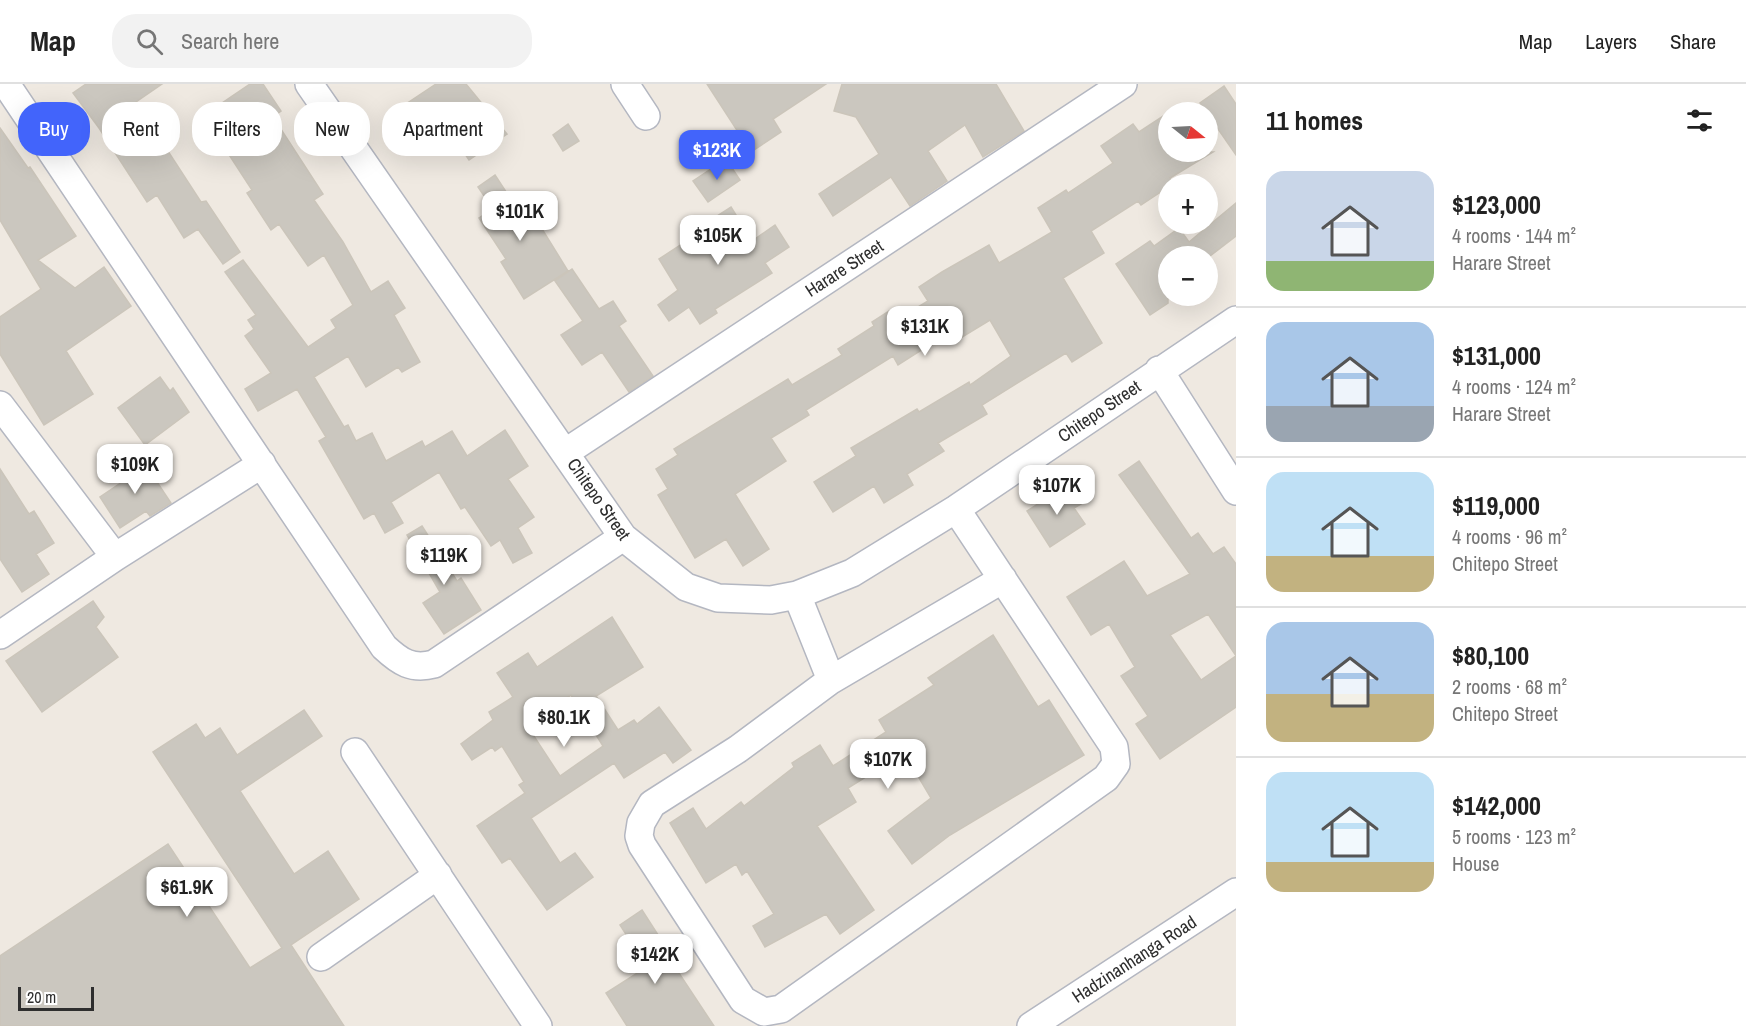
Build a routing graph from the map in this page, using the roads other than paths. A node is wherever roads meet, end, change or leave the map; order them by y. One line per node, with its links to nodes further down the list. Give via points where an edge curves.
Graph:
1 (6, 84): 10 (street)
2 (309, 84): 9 (street, Chitepo Street)
3 (625, 84): 5 (street)
4 (1123, 84): 9 (street, Harare Street)
5 (646, 116)
6 (1236, 320): 7 (street, Chitepo Street)
7 (1160, 370): 11 (street); 12 (street, Chitepo Street)
8 (3, 414): 14 (street)
9 (566, 452): 13 (street, Chitepo Street)
10 (262, 464): 13 (street, via 384,647 402,662 420,668 434,664); 14 (street)
11 (1236, 491)
12 (956, 508): 15 (street); 16 (street, Chitepo Street, via 852,573)
13 (623, 537): 16 (street, Chitepo Street, via 686,587 718,598 771,600)
14 (115, 557): 17 (street)
15 (1003, 579): 18 (street); 18 (street, via 1114,747 1117,756 1112,771 781,1009 764,1011 743,1000 642,845 641,823 652,804 738,749)
16 (797, 595): 18 (street)
17 (0, 635)
18 (831, 680)
19 (355, 752): 20 (street)
20 (438, 875): 22 (street); 23 (street)
21 (1236, 892): 24 (street, Hadzinanhanga Road)
22 (321, 957)
23 (538, 1026)
24 (1031, 1026)

